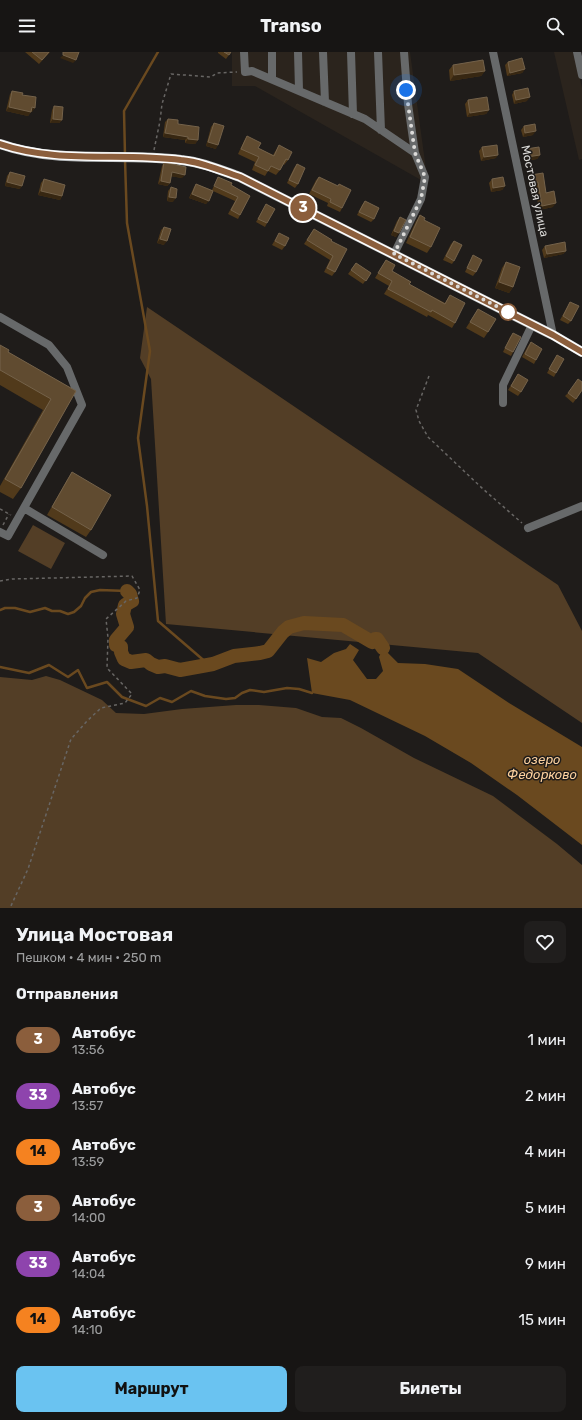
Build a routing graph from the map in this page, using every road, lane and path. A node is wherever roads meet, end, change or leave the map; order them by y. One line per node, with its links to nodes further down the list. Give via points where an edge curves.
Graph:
1 (244, 52): 11 (street)
2 (272, 52): 12 (street)
3 (298, 52): 13 (street)
4 (323, 52): 14 (street)
5 (351, 52): 15 (street)
6 (378, 52): 16 (street)
7 (404, 52): 18 (street)
8 (493, 52): 23 (street, Мостовая улица)
9 (577, 52): 10 (street)
10 (581, 70)
11 (245, 72): 12 (street, via 252,71); 19 (path, via 217,73 211,77 171,74 162,104)
12 (272, 79): 13 (street)
13 (299, 90): 14 (street)
14 (326, 102): 15 (street)
15 (353, 114): 16 (street)
16 (381, 130): 18 (street)
17 (0, 144): 19 (main road, via 19,151 59,156)
18 (415, 153): 20 (street, via 425,177 421,199)
19 (152, 157): 20 (main road, via 208,165 240,177)
20 (394, 254): 22 (main road)
21 (0, 317): 28 (street, via 49,345 67,367 82,405)
22 (532, 325): 23 (main road); 26 (street, via 503,385)
23 (553, 335): 24 (main road)
24 (582, 352)
25 (429, 376): 33 (path, via 416,410 428,437)
26 (503, 403)
27 (582, 506): 33 (street)
28 (24, 508): 31 (street); 34 (street)
29 (0, 509): 30 (path)
30 (9, 514): 31 (path); 32 (path)
31 (18, 519): 32 (street, via 8,536)
32 (2, 528)
33 (528, 528)
34 (103, 555)
35 (0, 581): 36 (path, via 132,576 140,590 137,598 126,601 106,619 107,668 132,694 125,703 101,708 71,739 28,869)
36 (10, 908)

